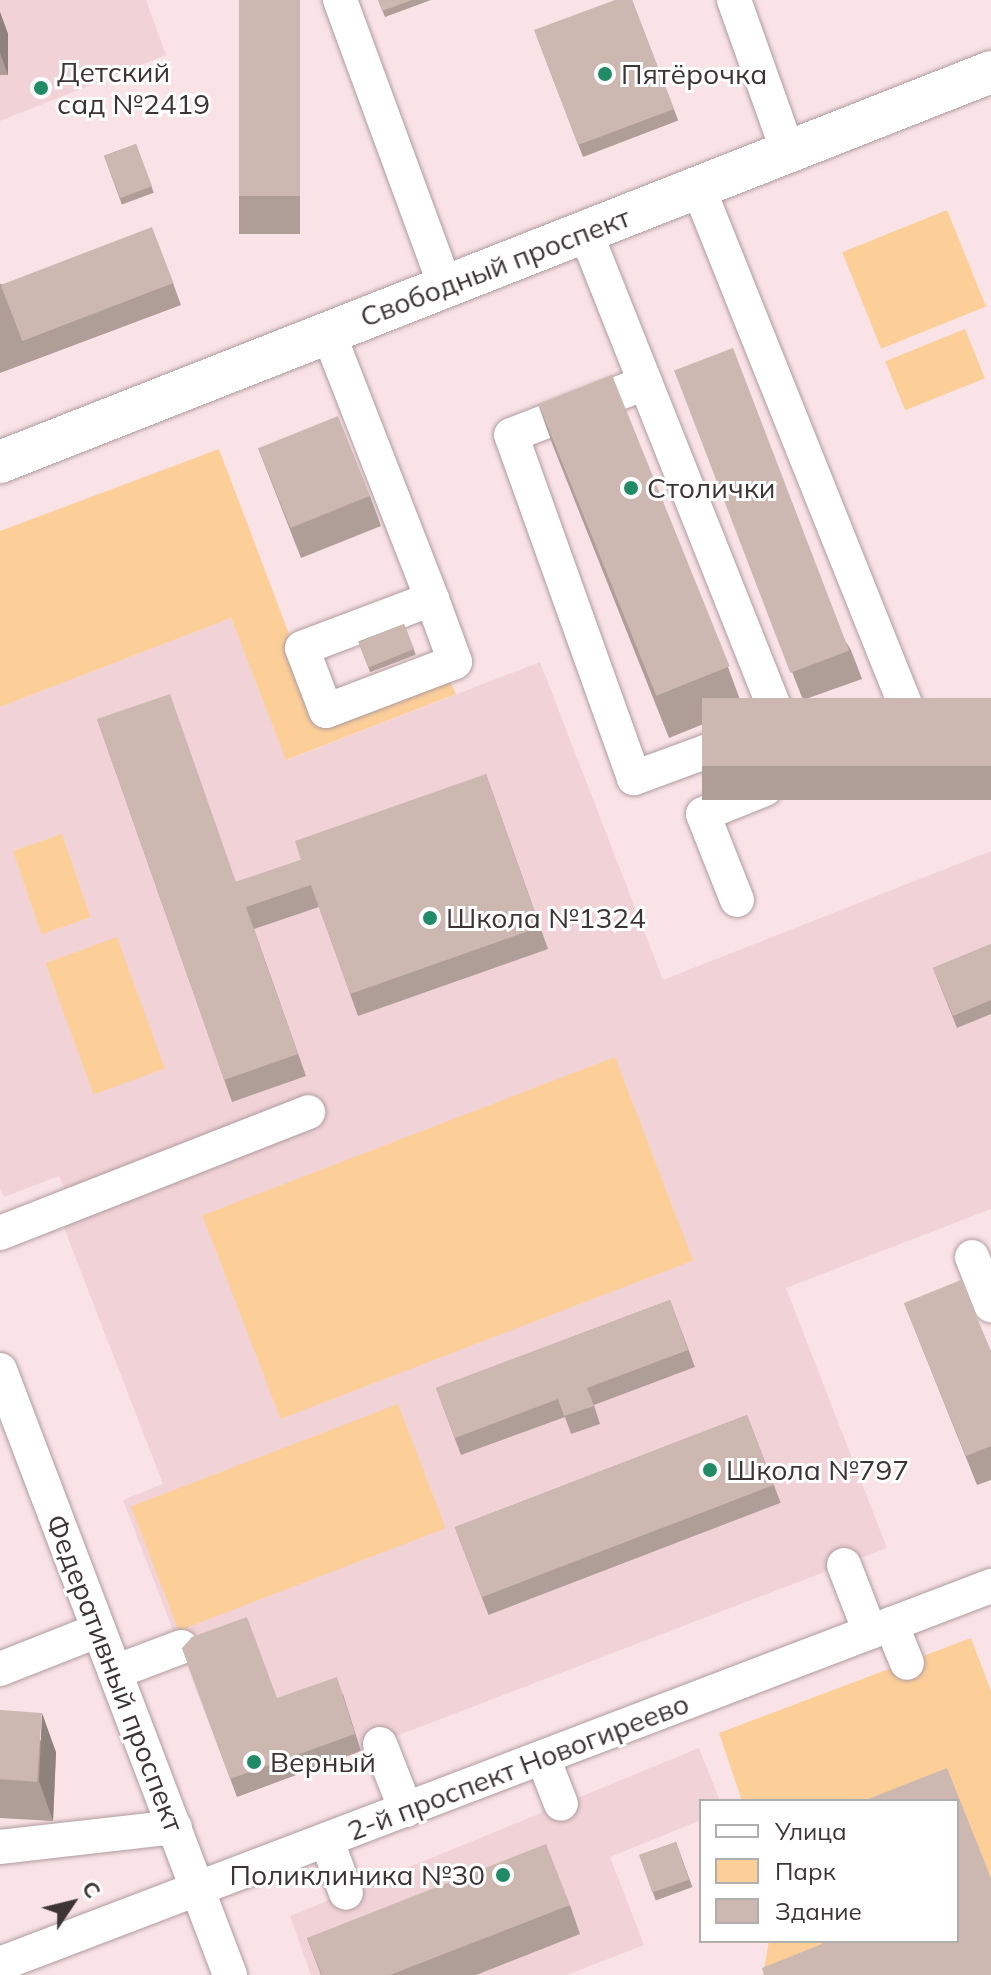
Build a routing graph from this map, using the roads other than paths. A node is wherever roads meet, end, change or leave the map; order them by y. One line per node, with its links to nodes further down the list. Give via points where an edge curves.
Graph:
1 (340, 0): 7 (street)
2 (734, 0): 4 (street)
3 (991, 72): 4 (main road, Свободный проспект)
4 (788, 152): 5 (main road, Свободный проспект)
5 (698, 187): 6 (main road, Свободный проспект); 12 (street, via 745,346)
6 (585, 231): 7 (main road, Свободный проспект); 9 (street)
7 (445, 286): 8 (main road, Свободный проспект)
8 (328, 332): 10 (main road, Свободный проспект); 11 (street)
9 (645, 383): 9 (street, via 781,724 634,778 511,435)
10 (0, 462)
11 (432, 599)
12 (914, 730)
13 (791, 779): 14 (street, via 703,814)
14 (737, 900)
15 (308, 1112): 16 (street)
16 (0, 1233)
17 (972, 1257): 18 (street)
18 (991, 1305)
19 (0, 1370): 20 (street, Федеративный проспект)
20 (11, 1434): 24 (street, Федеративный проспект)
21 (844, 1565): 23 (street)
22 (991, 1586): 23 (street, 2-й проспект Новогиреево)
23 (880, 1628): 26 (street); 30 (street, 2-й проспект Новогиреево)
24 (99, 1630): 27 (street); 28 (street, Федеративный проспект)
25 (181, 1647): 28 (street)
26 (907, 1663)
27 (0, 1669)
28 (115, 1672): 33 (street, Федеративный проспект)
29 (380, 1744): 32 (street)
30 (543, 1758): 31 (street); 32 (street, 2-й проспект Новогиреево)
31 (561, 1804)
32 (406, 1810): 34 (street, 2-й проспект Новогиреево)
33 (175, 1827): 35 (street); 36 (street, Федеративный проспект)
34 (327, 1841): 36 (street, 2-й проспект Новогиреево); 37 (street)
35 (0, 1847)
36 (199, 1890): 38 (street, 2-й проспект Новогиреево); 39 (street, Федеративный проспект)
37 (346, 1893)
38 (0, 1964)
39 (230, 1975)

